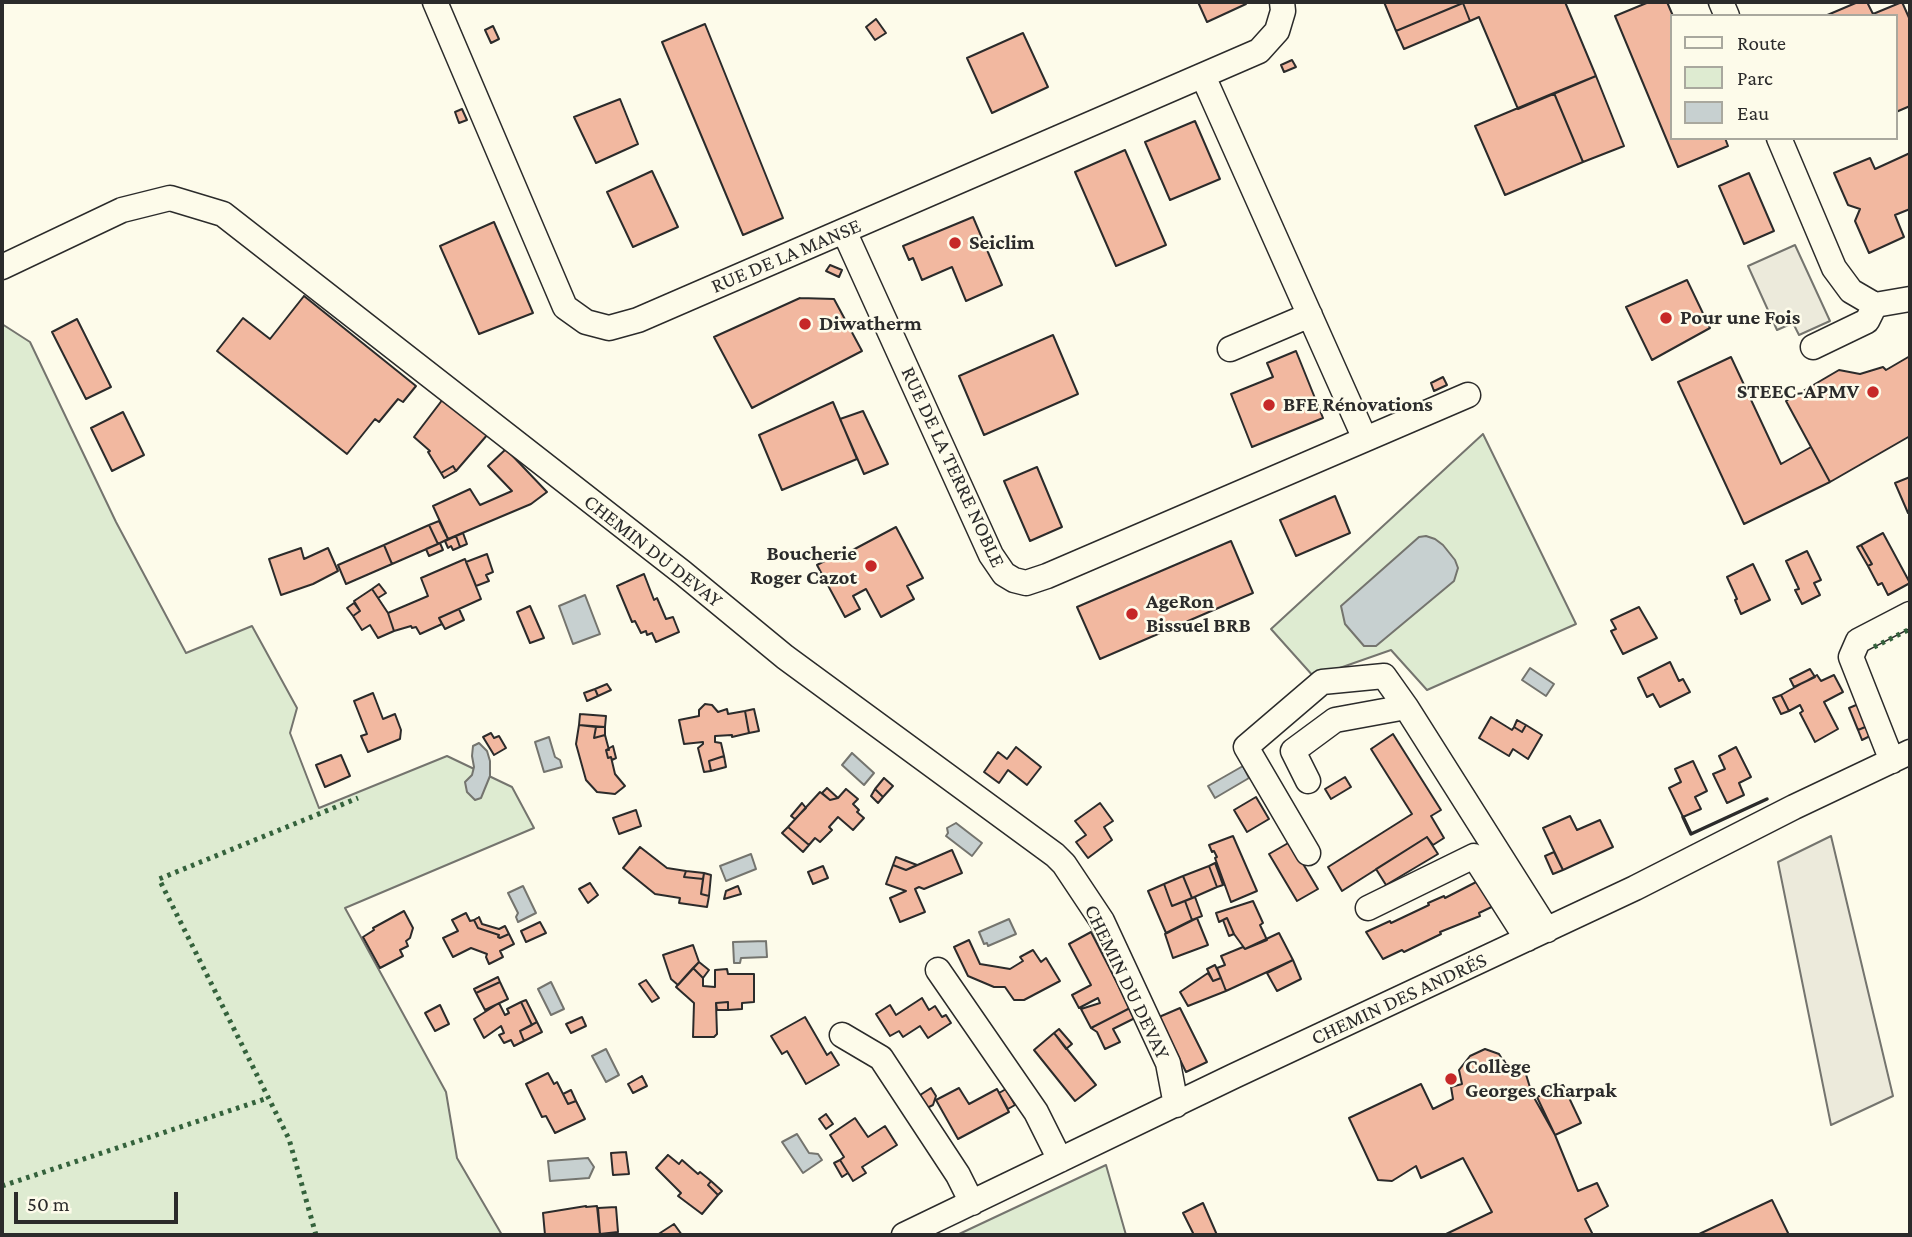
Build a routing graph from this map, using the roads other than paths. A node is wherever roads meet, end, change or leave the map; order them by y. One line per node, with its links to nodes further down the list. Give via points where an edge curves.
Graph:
1 (435, 2): 5 (street, RUE DE LA MANSE, via 565,307 586,322 609,328 638,320)
2 (1282, 2): 3 (street, RUE DE LA MANSE, via 1277,31 1262,50)
3 (1203, 76): 5 (street, RUE DE LA MANSE); 9 (street)
4 (1780, 140): 8 (street, via 1834,268 1851,291)
5 (844, 231): 13 (street, RUE DE LA TERRE NOBLE, via 991,555 1014,580 1026,583 1047,576)
6 (2, 267): 23 (street, CHEMIN DU DEVAY, via 121,210 170,198 223,214 785,657 1055,855 1102,921 1168,1063)
7 (1910, 299): 8 (street)
8 (1875, 305): 10 (street, via 1867,321)
9 (1310, 315): 11 (street); 13 (street)
10 (1813, 347)
11 (1230, 349)
12 (1468, 395): 13 (street, RUE DE LA TERRE NOBLE)
13 (1365, 439)
14 (1910, 614): 16 (street, CHEMIN DES ANDRÉS, via 1858,640 1850,657)
15 (1406, 707): 17 (street, via 1335,720 1293,751); 18 (street, via 1384,676 1322,682 1247,747); 20 (street)
16 (1901, 757): 20 (street, CHEMIN DES ANDRÉS)
17 (1308, 781)
18 (1308, 853)
19 (1368, 908): 20 (street, via 1474,856)
20 (1537, 934): 23 (street, CHEMIN DES ANDRÉS)
21 (938, 970): 24 (street, via 1036,1112)
22 (842, 1035): 25 (street, via 881,1058)
23 (1176, 1105): 24 (street, CHEMIN DES ANDRÉS)
24 (1060, 1160): 25 (street, CHEMIN DES ANDRÉS)
25 (972, 1203): 26 (street, CHEMIN DES ANDRÉS)
26 (904, 1235)

